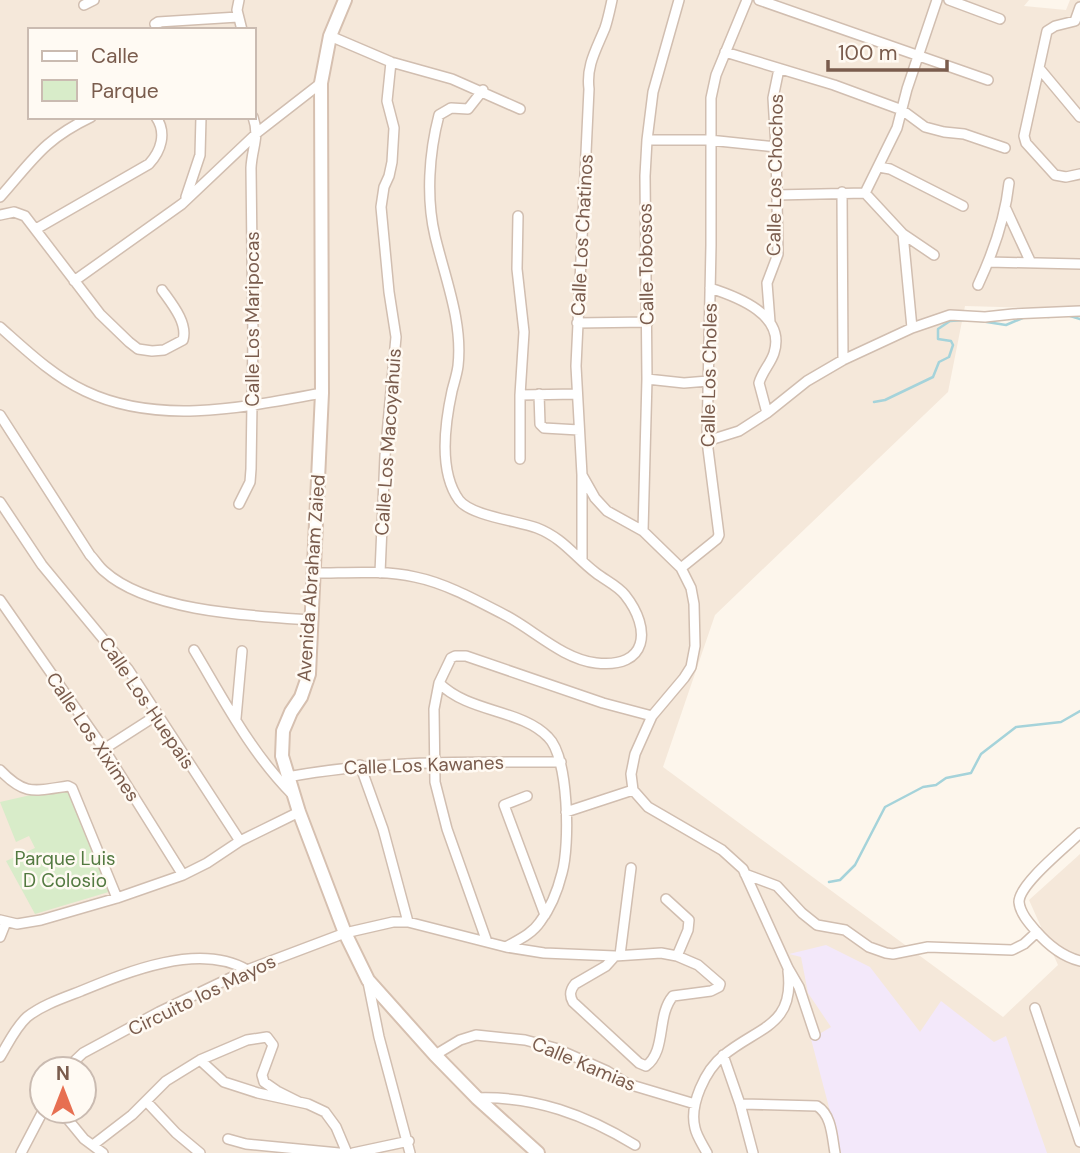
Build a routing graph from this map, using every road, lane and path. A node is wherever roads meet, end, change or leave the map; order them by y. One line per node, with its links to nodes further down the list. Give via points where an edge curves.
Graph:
1 (94, 0): 10 (street)
2 (239, 0): 12 (street)
3 (345, 0): 17 (street, Avenida Abraham Zaied)
4 (612, 0): 63 (street, Calle Los Chatinos, via 587,76)
5 (679, 0): 34 (street, Calle Tobosos, via 653,92)
6 (747, 0): 18 (street, Calle Los Choles)
7 (759, 0): 19 (street)
8 (937, 0): 19 (street)
9 (949, 0): 13 (street)
10 (84, 5)
11 (1080, 7): 14 (street)
12 (238, 18): 15 (street, via 158,22); 16 (street)
13 (1000, 19)
14 (1077, 24): 21 (street, via 1048,31)
15 (157, 28)
16 (241, 28)
17 (330, 36): 20 (street); 24 (street, Avenida Abraham Zaied)
18 (725, 52): 22 (street); 35 (street, Calle Los Choles, via 713,85)
19 (918, 56): 23 (street); 27 (street)
20 (391, 62): 25 (street); 86 (street, Calle Los Macoyahuis, via 387,101 394,128 381,207 396,337)
21 (1039, 68): 28 (street); 39 (street, via 1025,139 1058,176)
22 (779, 69): 27 (street); 36 (street, Calle Los Chochos, via 773,98)
23 (988, 80)
24 (321, 83): 33 (street); 69 (street, Avenida Abraham Zaied)
25 (483, 90): 26 (street); 83 (street, via 468,109 451,108 439,116 433,136 432,216 459,340 458,369 447,416 449,474 466,508 538,528)
26 (520, 109)
27 (902, 110): 37 (street, via 925,127); 38 (street)
28 (1080, 117)
29 (87, 119): 44 (street, via 50,140)
30 (157, 119): 50 (street, via 162,132 160,146 149,164)
31 (201, 119): 45 (street, via 200,155)
32 (254, 119): 33 (street)
33 (258, 132): 45 (street); 73 (street, Calle Los Maripocas, via 252,158)
34 (647, 140): 35 (street); 62 (street, Calle Tobosos)
35 (709, 140): 36 (street); 58 (street, Calle Los Choles)
36 (776, 147): 43 (street, Calle Los Chochos)
37 (1005, 148)
38 (879, 167): 42 (street); 46 (street)
39 (1080, 174)
40 (1009, 183): 47 (street)
41 (842, 192): 42 (street); 43 (street); 66 (street)
42 (865, 193): 51 (street)
43 (776, 195): 61 (street, Calle Los Chochos, via 778,254 767,283)
44 (0, 197)
45 (182, 204): 56 (street)
46 (964, 206)
47 (1006, 209): 53 (street); 54 (street)
48 (0, 215): 50 (street, via 20,213)
49 (518, 216): 72 (street, via 517,268 524,332)
50 (36, 229): 56 (street)
51 (903, 234): 52 (street); 65 (street)
52 (934, 255)
53 (988, 262): 54 (street); 57 (street)
54 (1031, 262): 55 (street)
55 (1080, 264)
56 (74, 281): 59 (street, via 129,342 152,351 179,343 184,336 178,314)
57 (978, 285)
58 (710, 288): 61 (street, Calle Los Choles, via 745,302); 68 (street, Calle Los Choles)
59 (162, 290)
60 (1080, 311): 65 (street, via 950,315)
61 (770, 321): 74 (street, via 775,333 774,354 759,383)
62 (648, 322): 63 (street); 67 (street, Calle Tobosos)
63 (577, 323): 71 (street, Calle Los Chatinos)
64 (0, 327): 73 (street, via 56,373 109,400 159,409)
65 (912, 328): 66 (street)
66 (842, 360): 74 (street)
67 (647, 379): 68 (street); 82 (street, Calle Tobosos)
68 (708, 381): 77 (street, Calle Los Choles)
69 (322, 393): 73 (street); 85 (street, Avenida Abraham Zaied)
70 (539, 394): 71 (street); 72 (street); 76 (street, via 544,428)
71 (577, 394): 76 (street, Calle Los Chatinos)
72 (520, 395): 78 (street)
73 (253, 406): 81 (street, Calle Los Maripocas, via 250,482)
74 (767, 413): 77 (street, via 739,431)
75 (0, 415): 88 (street, via 103,571 137,590 185,605)
76 (579, 430): 79 (street, Calle Los Chatinos)
77 (707, 441): 84 (street, Calle Los Choles, via 719,535)
78 (520, 459)
79 (582, 475): 82 (street, Calle Los Chatinos, via 607,511); 83 (street, Calle Los Chatinos)
80 (0, 502): 92 (street, Calle Los Huepais, via 42,565 112,648)
81 (239, 504)
82 (643, 531): 84 (street, Calle Los Chatinos)
83 (582, 559): 86 (street, via 623,593 640,620 639,649 628,658 594,663 568,654 504,614 437,584)
84 (681, 568): 93 (street, Calle Los Chatinos, via 693,596 691,667)
85 (315, 573): 86 (street); 88 (street, Avenida Abraham Zaied)
86 (380, 573)
87 (0, 600): 95 (street, Calle Los Xiximes)
88 (312, 620): 100 (street, Avenida Abraham Zaied, via 307,685 286,721 281,743)
89 (194, 650): 94 (street)
90 (242, 651): 94 (street)
91 (439, 683): 93 (street, via 451,658 466,656); 96 (street); 97 (street, via 459,699 539,729 552,740)
92 (157, 715): 95 (street); 107 (street, Calle Los Huepais)
93 (652, 716): 101 (street, Calle Los Chatinos, via 635,754)
94 (236, 720): 102 (street, via 270,773)
95 (104, 749): 110 (street, Calle Los Xiximes)
96 (434, 762): 97 (street, Calle Los Kawanes); 98 (street, Calle Los Kawanes); 119 (street, via 447,828)
97 (561, 762): 105 (street)
98 (360, 765): 100 (street, Calle Los Kawanes); 115 (street)
99 (0, 770): 111 (street, via 33,792 72,788)
100 (287, 777): 102 (street, Avenida Abraham Zaied)
101 (633, 790): 105 (street); 109 (street, via 648,807 733,857)
102 (294, 796): 104 (street, Avenida Abraham Zaied)
103 (527, 796): 113 (street, via 504,805)
104 (299, 812): 107 (street); 117 (street, Avenida Abraham Zaied)
105 (566, 812): 113 (street, via 562,873)
106 (1080, 833): 116 (street, via 1021,893 1022,912)
107 (240, 841): 110 (street)
108 (631, 868): 121 (street)
109 (745, 874): 116 (street, via 776,886 817,925 845,930 886,953 928,947 1012,950); 124 (street)
110 (183, 875): 111 (street)
111 (117, 898): 114 (street, via 41,920)
112 (666, 899): 122 (street, via 689,920)
113 (545, 915): 120 (street, via 531,933)
114 (3, 921): 118 (street)
115 (408, 922): 117 (street, Circuito los Mayos); 119 (street)
116 (1037, 932): 123 (street, via 1057,952)
117 (345, 933): 125 (street, Circuito los Mayos); 126 (street, Avenida Abraham Zaied)
118 (0, 937)
119 (487, 942): 120 (street)
120 (506, 947): 121 (street)
121 (618, 955): 122 (street); 122 (street, via 576,984 570,997 646,1066 656,1052 665,1007 673,996 715,990 720,985 698,965)
122 (677, 956)
123 (1080, 961)
124 (788, 968): 128 (street, via 800,987); 131 (street, via 789,996 781,1014)
125 (247, 970): 129 (street, Circuito los Mayos); 132 (street, via 223,960 169,962 137,969 37,1011 18,1028)
126 (368, 980): 130 (street, Avenida Abraham Zaied); 143 (street)
127 (1035, 1008): 141 (street)
128 (815, 1035)
129 (81, 1055)
130 (435, 1055): 134 (street, Avenida Abraham Zaied); 137 (street, Calle Kamias, via 476,1035 525,1040 555,1048 628,1084)
131 (723, 1055): 137 (street); 138 (street)
132 (0, 1057)
133 (200, 1060): 135 (street, via 166,1081); 136 (street, via 225,1082); 136 (street, via 247,1040 267,1037 273,1049 262,1075 264,1082)
134 (477, 1098): 146 (street, via 544,1104 573,1113); 154 (street, Avenida Abraham Zaied)
135 (146, 1101): 145 (street); 149 (street)
136 (299, 1102): 151 (street, via 325,1112)
137 (695, 1104): 155 (street, via 694,1126)
138 (740, 1104): 156 (street); 157 (street, via 817,1106 826,1112)
139 (37, 1125): 147 (street)
140 (72, 1125): 145 (street)
141 (1078, 1129): 144 (street)
142 (228, 1139): 150 (street)
143 (409, 1141): 152 (street); 153 (street)
144 (1080, 1142)
145 (93, 1145): 148 (street)
146 (635, 1145)
147 (24, 1152)
148 (103, 1153)
149 (200, 1153)
150 (339, 1153)
151 (347, 1153)
152 (353, 1153)
153 (410, 1153)
154 (538, 1153)
155 (707, 1153)
156 (753, 1153)
157 (835, 1153)

